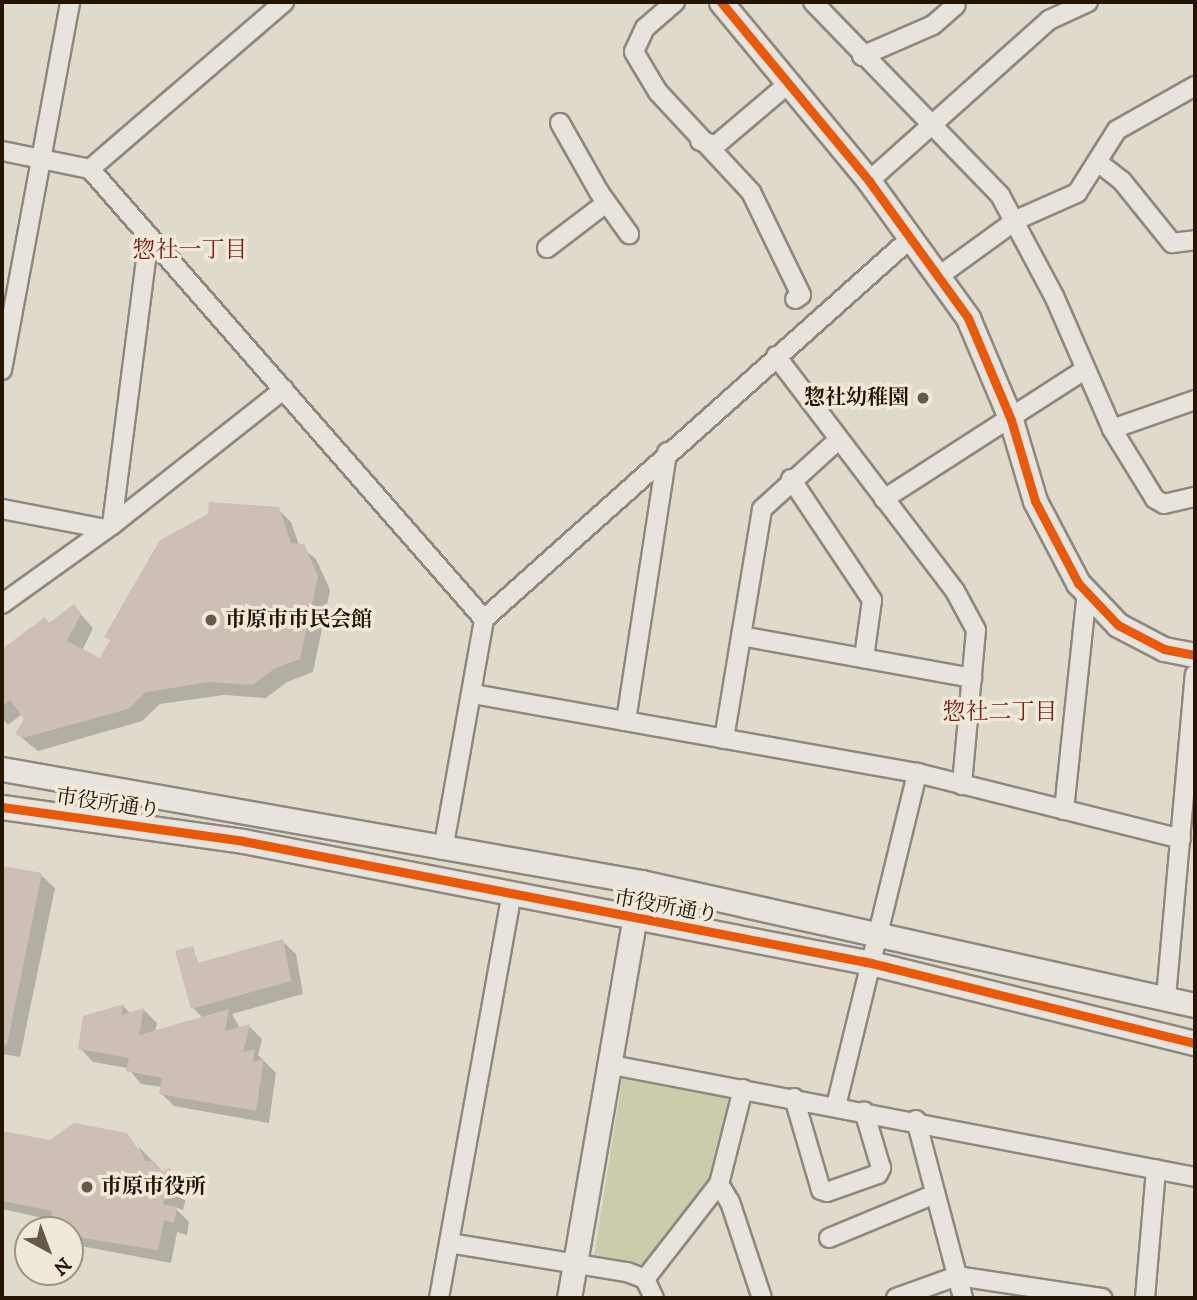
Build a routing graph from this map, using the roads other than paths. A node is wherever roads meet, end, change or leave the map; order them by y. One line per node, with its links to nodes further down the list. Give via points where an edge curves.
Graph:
1 (70, 2): 15 (street)
2 (676, 2): 13 (street, via 645,28 634,52 658,92)
3 (721, 2): 9 (street)
4 (813, 2): 8 (street)
5 (1088, 2): 11 (street, via 1049,20)
6 (279, 3): 17 (street)
7 (956, 5): 8 (street, via 933,25)
8 (862, 56): 11 (street)
9 (788, 84): 13 (street, via 716,145); 18 (street)
10 (1195, 86): 16 (street, via 1117,130)
11 (931, 122): 18 (street); 20 (street, via 974,164)
12 (561, 123): 19 (street)
13 (700, 141): 27 (street, via 751,192 801,295)
14 (2, 151): 15 (street)
15 (42, 159): 17 (street); 29 (street)
16 (1098, 163): 20 (street, via 1077,194); 24 (street, via 1122,181 1172,243)
17 (90, 169): 22 (street)
18 (869, 181): 23 (street)
19 (606, 203): 21 (street); 25 (street)
20 (1016, 220): 26 (street); 30 (street, via 1055,296)
21 (629, 234)
22 (149, 237): 31 (street); 41 (street)
23 (912, 237): 26 (street); 28 (street)
24 (1195, 240)
25 (547, 248)
26 (939, 276): 33 (street, via 968,318)
27 (795, 299)
28 (776, 356): 35 (street); 36 (street)
29 (2, 370)
30 (1084, 370): 33 (street); 34 (street)
31 (284, 389): 41 (street); 44 (street)
32 (1195, 400): 34 (street)
33 (1011, 420): 39 (street); 42 (street, via 1035,501)
34 (1112, 429): 38 (street, via 1158,502)
35 (838, 440): 37 (street); 39 (street)
36 (667, 452): 44 (street); 51 (street)
37 (791, 479): 45 (street, via 762,509); 47 (street, via 872,600)
38 (1195, 497)
39 (884, 499): 49 (street, via 955,591 976,630)
40 (2, 509): 41 (street)
41 (109, 527): 43 (street)
42 (1087, 592): 46 (street, via 1118,625 1164,649); 57 (street)
43 (2, 604)
44 (484, 619): 50 (street)
45 (741, 636): 47 (street); 52 (street)
46 (1195, 655)
47 (864, 658): 49 (street)
48 (1195, 674): 58 (street)
49 (972, 678): 55 (street)
50 (473, 694): 51 (street); 59 (street)
51 (626, 721): 52 (street)
52 (724, 739): 54 (street)
53 (2, 769): 59 (street, 市役所通り)
54 (917, 773): 55 (street); 63 (street)
55 (962, 785): 57 (street)
56 (2, 807): 61 (street, 市役所通り, via 243,841)
57 (1064, 810): 58 (street)
58 (1181, 839): 65 (street)
59 (443, 850): 60 (street, 市役所通り)
60 (641, 882): 62 (street); 63 (street, 市役所通り)
61 (511, 897): 62 (street, 市役所通り); 79 (street)
62 (635, 919): 64 (street, 市役所通り); 68 (street)
63 (878, 932): 64 (street); 65 (street, 市役所通り)
64 (871, 963): 67 (street, 市役所通り); 71 (street)
65 (1166, 997): 66 (street, 市役所通り)
66 (1195, 1005)
67 (1195, 1043)
68 (612, 1065): 69 (street); 80 (street)
69 (743, 1089): 70 (street); 76 (street)
70 (794, 1098): 71 (street); 72 (street, via 821,1190 828,1192 878,1174 881,1168)
71 (836, 1106): 72 (street)
72 (864, 1111): 73 (street)
73 (916, 1121): 74 (street); 77 (street)
74 (1156, 1169): 75 (street); 90 (street)
75 (1195, 1177)
76 (719, 1184): 82 (street); 86 (street, via 730,1202)
77 (935, 1194): 78 (street); 81 (street)
78 (829, 1238)
79 (449, 1243): 80 (street); 83 (street)
80 (575, 1263): 82 (street); 84 (street)
81 (957, 1276): 87 (street); 88 (street); 89 (street)
82 (645, 1279): 85 (street)
83 (439, 1298)
84 (569, 1298)
85 (654, 1298)
86 (762, 1298)
87 (896, 1298)
88 (963, 1298)
89 (1101, 1298)
90 (1145, 1298)

